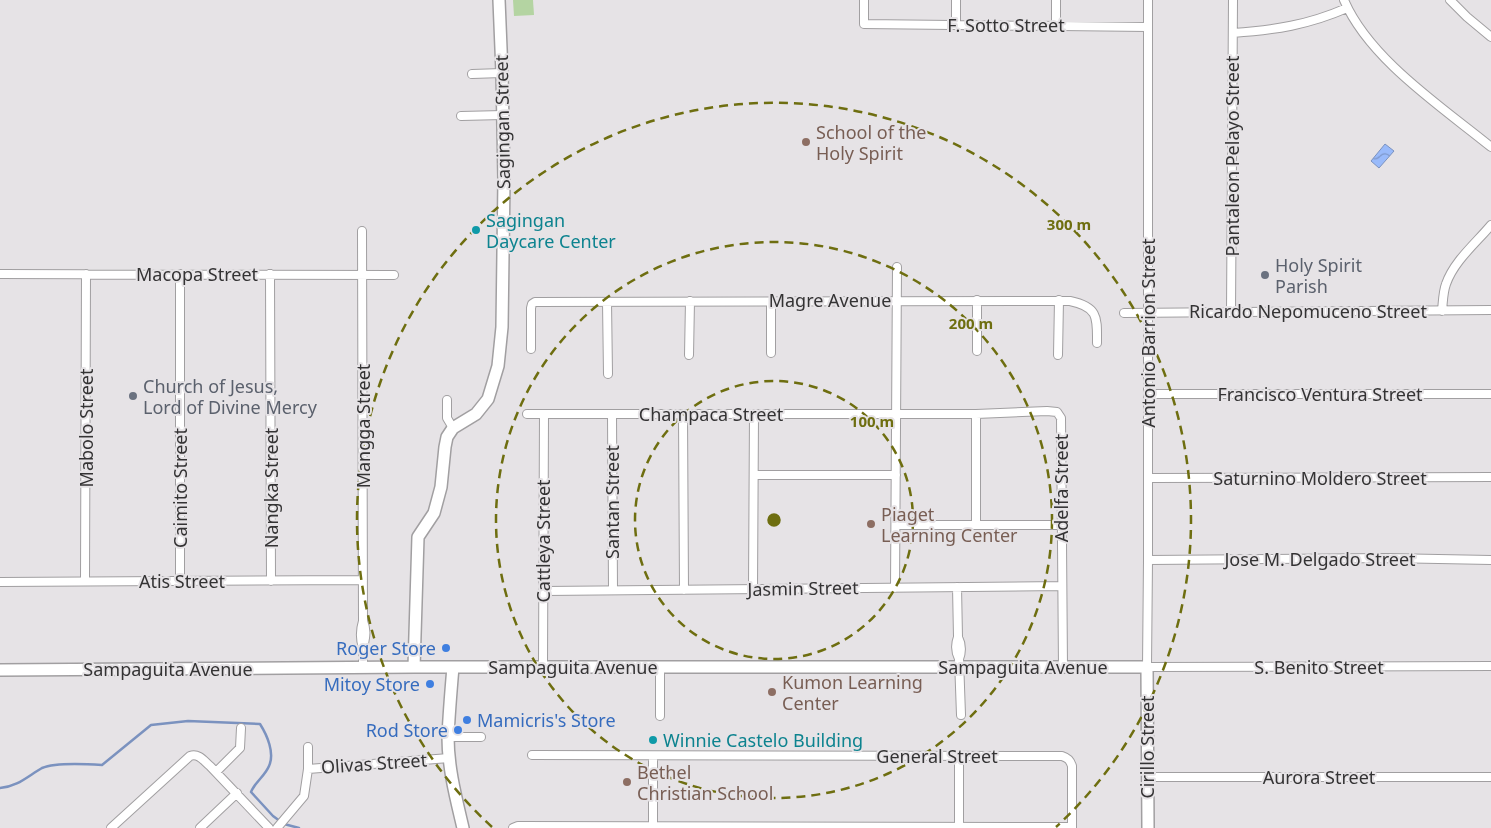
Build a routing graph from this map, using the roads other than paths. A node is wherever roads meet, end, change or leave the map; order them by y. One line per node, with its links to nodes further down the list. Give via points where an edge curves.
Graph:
1 (499, 0): 14 (main road, Sagingan Street)
2 (864, 0): 9 (street, F. Sotto Street, via 864,24)
3 (956, 0): 9 (street)
4 (1056, 0): 10 (street)
5 (1148, 0): 11 (street, Antonio Barrion Street)
6 (1233, 0): 12 (street, Pantaleon Pelayo Street)
7 (1450, 0): 13 (street)
8 (1346, 4): 12 (street, via 1326,17 1304,24); 18 (street, via 1366,36 1390,64)
9 (956, 25): 10 (street, F. Sotto Street)
10 (1056, 26): 11 (street, F. Sotto Street)
11 (1148, 26): 36 (street, Antonio Barrion Street)
12 (1233, 33): 37 (street, Pantaleon Pelayo Street)
13 (1491, 37)
14 (502, 73): 15 (street); 16 (main road, Sagingan Street)
15 (472, 74)
16 (502, 115): 17 (street); 56 (main road, Sagingan Street, via 502,327 498,366 488,399 476,414)
17 (461, 116)
18 (1491, 147)
19 (1491, 225): 35 (street, via 1452,271 1446,283)
20 (362, 231): 26 (street, Mangga Street)
21 (897, 267): 28 (street)
22 (0, 274): 23 (street, Macopa Street)
23 (86, 274): 24 (street, Macopa Street); 67 (street, Mabolo Street)
24 (180, 274): 25 (street, Macopa Street); 68 (street, Caimito Street)
25 (270, 274): 26 (street, Macopa Street); 69 (street, Nangka Street)
26 (362, 275): 27 (street, Macopa Street); 66 (street, Mangga Street)
27 (394, 275)
28 (897, 300): 29 (street, Magre Avenue); 32 (street, Magre Avenue); 54 (street)
29 (977, 300): 30 (street, Magre Avenue); 41 (street)
30 (1058, 300): 39 (street, Magre Avenue, via 1081,303 1093,312); 44 (street)
31 (690, 301): 32 (street, Magre Avenue); 33 (street, Magre Avenue); 43 (street)
32 (771, 301): 42 (street)
33 (607, 302): 40 (street, Magre Avenue, via 535,302 531,308); 45 (street)
34 (1491, 310): 35 (street, Ricardo Nepomuceno Street)
35 (1442, 311): 37 (street, Ricardo Nepomuceno Street)
36 (1148, 312): 37 (street, Ricardo Nepomuceno Street); 38 (street, Ricardo Nepomuceno Street); 46 (street, Antonio Barrion Street)
37 (1231, 312)
38 (1124, 313)
39 (1097, 344)
40 (531, 349)
41 (978, 351)
42 (771, 354)
43 (689, 355)
44 (1058, 355)
45 (608, 374)
46 (1148, 394): 47 (street, Francisco Ventura Street); 60 (street, Antonio Barrion Street)
47 (1491, 394)
48 (448, 400): 56 (street, via 447,418)
49 (527, 414): 50 (street, Champaca Street)
50 (544, 414): 51 (street, Champaca Street); 77 (street, Cattleya Street)
51 (612, 414): 52 (street, Champaca Street); 75 (street, Santan Street)
52 (683, 414): 53 (street, Champaca Street); 76 (street)
53 (754, 414): 54 (street, Champaca Street); 57 (street)
54 (896, 414): 55 (street, Adelfa Street); 58 (street)
55 (976, 414): 62 (street); 63 (street, Adelfa Street, via 1047,411 1060,414)
56 (453, 428): 80 (main road, via 444,447 441,487 434,513 418,537)
57 (754, 475): 58 (street); 74 (street)
58 (896, 475): 61 (street)
59 (1491, 477): 60 (street, Saturnino Moldero Street)
60 (1148, 478): 64 (street, Antonio Barrion Street)
61 (896, 524): 62 (street); 73 (street)
62 (976, 524): 63 (street)
63 (1062, 524): 71 (street, Adelfa Street)
64 (1148, 560): 65 (street, Jose M. Delgado Street); 85 (street, Antonio Barrion Street)
65 (1491, 560)
66 (363, 580): 69 (street, Atis Street); 86 (street, Mangga Street)
67 (85, 581): 68 (street, Atis Street); 70 (street, Atis Street)
68 (180, 581): 69 (street, Atis Street)
69 (271, 581)
70 (0, 582)
71 (1062, 586): 72 (street, Jasmin Street); 84 (street, Adelfa Street)
72 (957, 587): 73 (street, Jasmin Street); 78 (street, via 958,637 962,653)
73 (896, 588): 74 (street, Jasmin Street)
74 (753, 589): 76 (street, Jasmin Street)
75 (613, 590): 76 (street, Jasmin Street); 77 (street, Jasmin Street)
76 (684, 590)
77 (544, 591): 82 (street, Cattleya Street)
78 (959, 663): 83 (main road, Sampaguita Avenue); 84 (main road, Sampaguita Avenue); 88 (street)
79 (1491, 666): 85 (street, S. Benito Street)
80 (414, 667): 81 (main road, Sampaguita Avenue); 86 (main road, Sampaguita Avenue)
81 (453, 667): 82 (main road, Sampaguita Avenue); 91 (main road)
82 (543, 667): 83 (main road, Sampaguita Avenue)
83 (660, 667): 89 (street)
84 (1063, 667): 85 (main road, Sampaguita Avenue)
85 (1147, 667): 100 (main road, Cirillo Street)
86 (363, 668): 87 (main road, Sampaguita Avenue)
87 (0, 670)
88 (960, 715)
89 (660, 716)
90 (241, 728): 99 (street, via 238,752)
91 (448, 737): 92 (street); 97 (main road)
92 (481, 737)
93 (308, 747): 98 (street)
94 (532, 755): 95 (street, General Street)
95 (653, 756): 96 (street, General Street); 105 (street)
96 (959, 757): 106 (street); 107 (street, General Street, via 1066,757 1072,766)
97 (449, 758): 98 (street, Olivas Street); 111 (main road)
98 (308, 769): 103 (street, Olivas Street, via 304,796)
99 (216, 772): 102 (street); 108 (street, via 200,757 190,756)
100 (1148, 777): 101 (street, Aurora Street); 112 (main road, Cirillo Street)
101 (1491, 777)
102 (237, 793): 109 (street); 110 (street)
103 (281, 824)
104 (513, 827): 105 (street)
105 (653, 827): 106 (street)
106 (959, 827): 107 (street)
107 (1072, 827)
108 (111, 828)
109 (200, 828)
110 (269, 828)
111 (463, 828)
112 (1148, 828)

